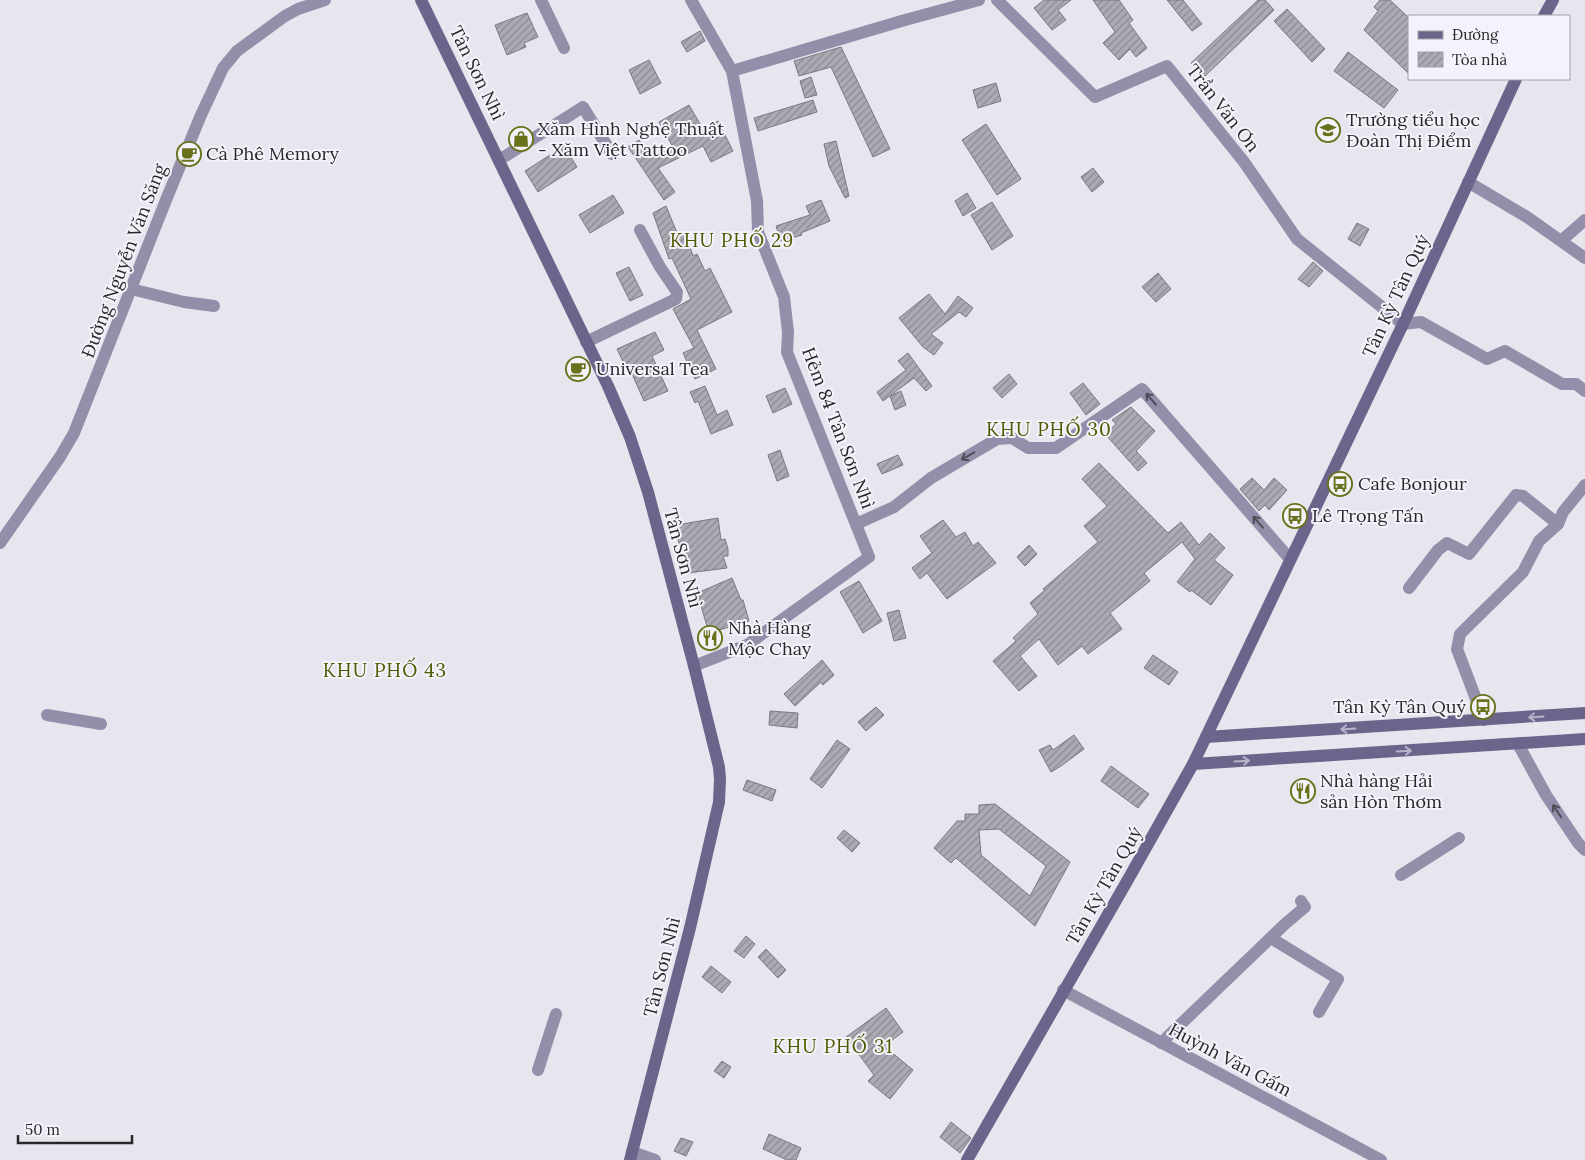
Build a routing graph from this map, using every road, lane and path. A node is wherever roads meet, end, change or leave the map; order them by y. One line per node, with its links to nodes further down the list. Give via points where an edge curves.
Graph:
1 (326, 0): 19 (street, Đường Nguyễn Văn Săng, via 285,16 237,51 223,68)
2 (421, 0): 13 (main road, Tân Sơn Nhì)
3 (540, 0): 9 (street)
4 (691, 0): 10 (street, Hẻm 84 Tân Sơn Nhì)
5 (979, 0): 10 (street)
6 (997, 0): 21 (street, Trần Văn Ơn, via 1095,97 1167,66 1244,162 1297,239)
7 (1553, 0): 8 (main road)
8 (1545, 15)
9 (564, 48)
10 (732, 71): 25 (street, Hẻm 84 Tân Sơn Nhì, via 757,200 758,232 784,297 787,352)
11 (1516, 80): 14 (main road, Tân Kỳ Tân Quý)
12 (612, 154): 13 (street, via 583,107)
13 (500, 160): 22 (main road, Tân Sơn Nhì)
14 (1468, 182): 17 (street); 21 (main road, Tân Kỳ Tân Quý)
15 (1585, 220): 17 (street)
16 (640, 230): 22 (street, via 677,292 676,299)
17 (1562, 240): 18 (street)
18 (1585, 258)
19 (131, 289): 20 (street); 27 (street, Đường Nguyễn Văn Săng, via 74,433)
20 (214, 306)
21 (1403, 324): 23 (street, via 1421,322 1487,359 1505,352 1562,384 1576,384); 28 (main road, Tân Kỳ Tân Quý)
22 (586, 342): 30 (main road, Tân Sơn Nhì, via 634,449)
23 (1585, 390)
24 (1585, 485): 26 (street, via 1563,512)
25 (856, 524): 28 (street, one-way to 25, via 1142,389 1056,448 1028,448 1012,438 997,439 931,478 894,507); 30 (street, Hẻm 84 Tân Sơn Nhì, via 869,557 747,645)
26 (1558, 524): 29 (street, via 1522,496 1516,495 1469,554 1447,542); 33 (street, via 1539,541 1523,572 1460,634 1457,649)
27 (0, 543)
28 (1290, 559): 35 (main road, Tân Kỳ Tân Quý)
29 (1409, 588)
30 (694, 666): 49 (main road, Tân Sơn Nhì, via 719,767 719,802)
31 (1585, 713): 33 (main road, one-way to 33)
32 (48, 715): 34 (street)
33 (1484, 720): 35 (main road, one-way to 35)
34 (101, 724)
35 (1206, 738): 38 (main road, Tân Kỳ Tân Quý)
36 (1585, 739): 37 (main road)
37 (1518, 744): 38 (main road, one-way to 37); 40 (street, one-way to 37, via 1546,795)
38 (1193, 764): 44 (main road, Tân Kỳ Tân Quý)
39 (1459, 838): 41 (street)
40 (1585, 850)
41 (1401, 875)
42 (1301, 901): 43 (street, via 1305,907)
43 (1271, 938): 45 (street, via 1338,979); 47 (street)
44 (1063, 990): 47 (street, Huỳnh Văn Gấm); 51 (main road, Tân Kỳ Tân Quý)
45 (1319, 1012)
46 (556, 1014): 48 (street)
47 (1161, 1044): 52 (street, Huỳnh Văn Gấm)
48 (538, 1070)
49 (631, 1156): 50 (street)
50 (655, 1160)
51 (966, 1160)
52 (1381, 1160)

